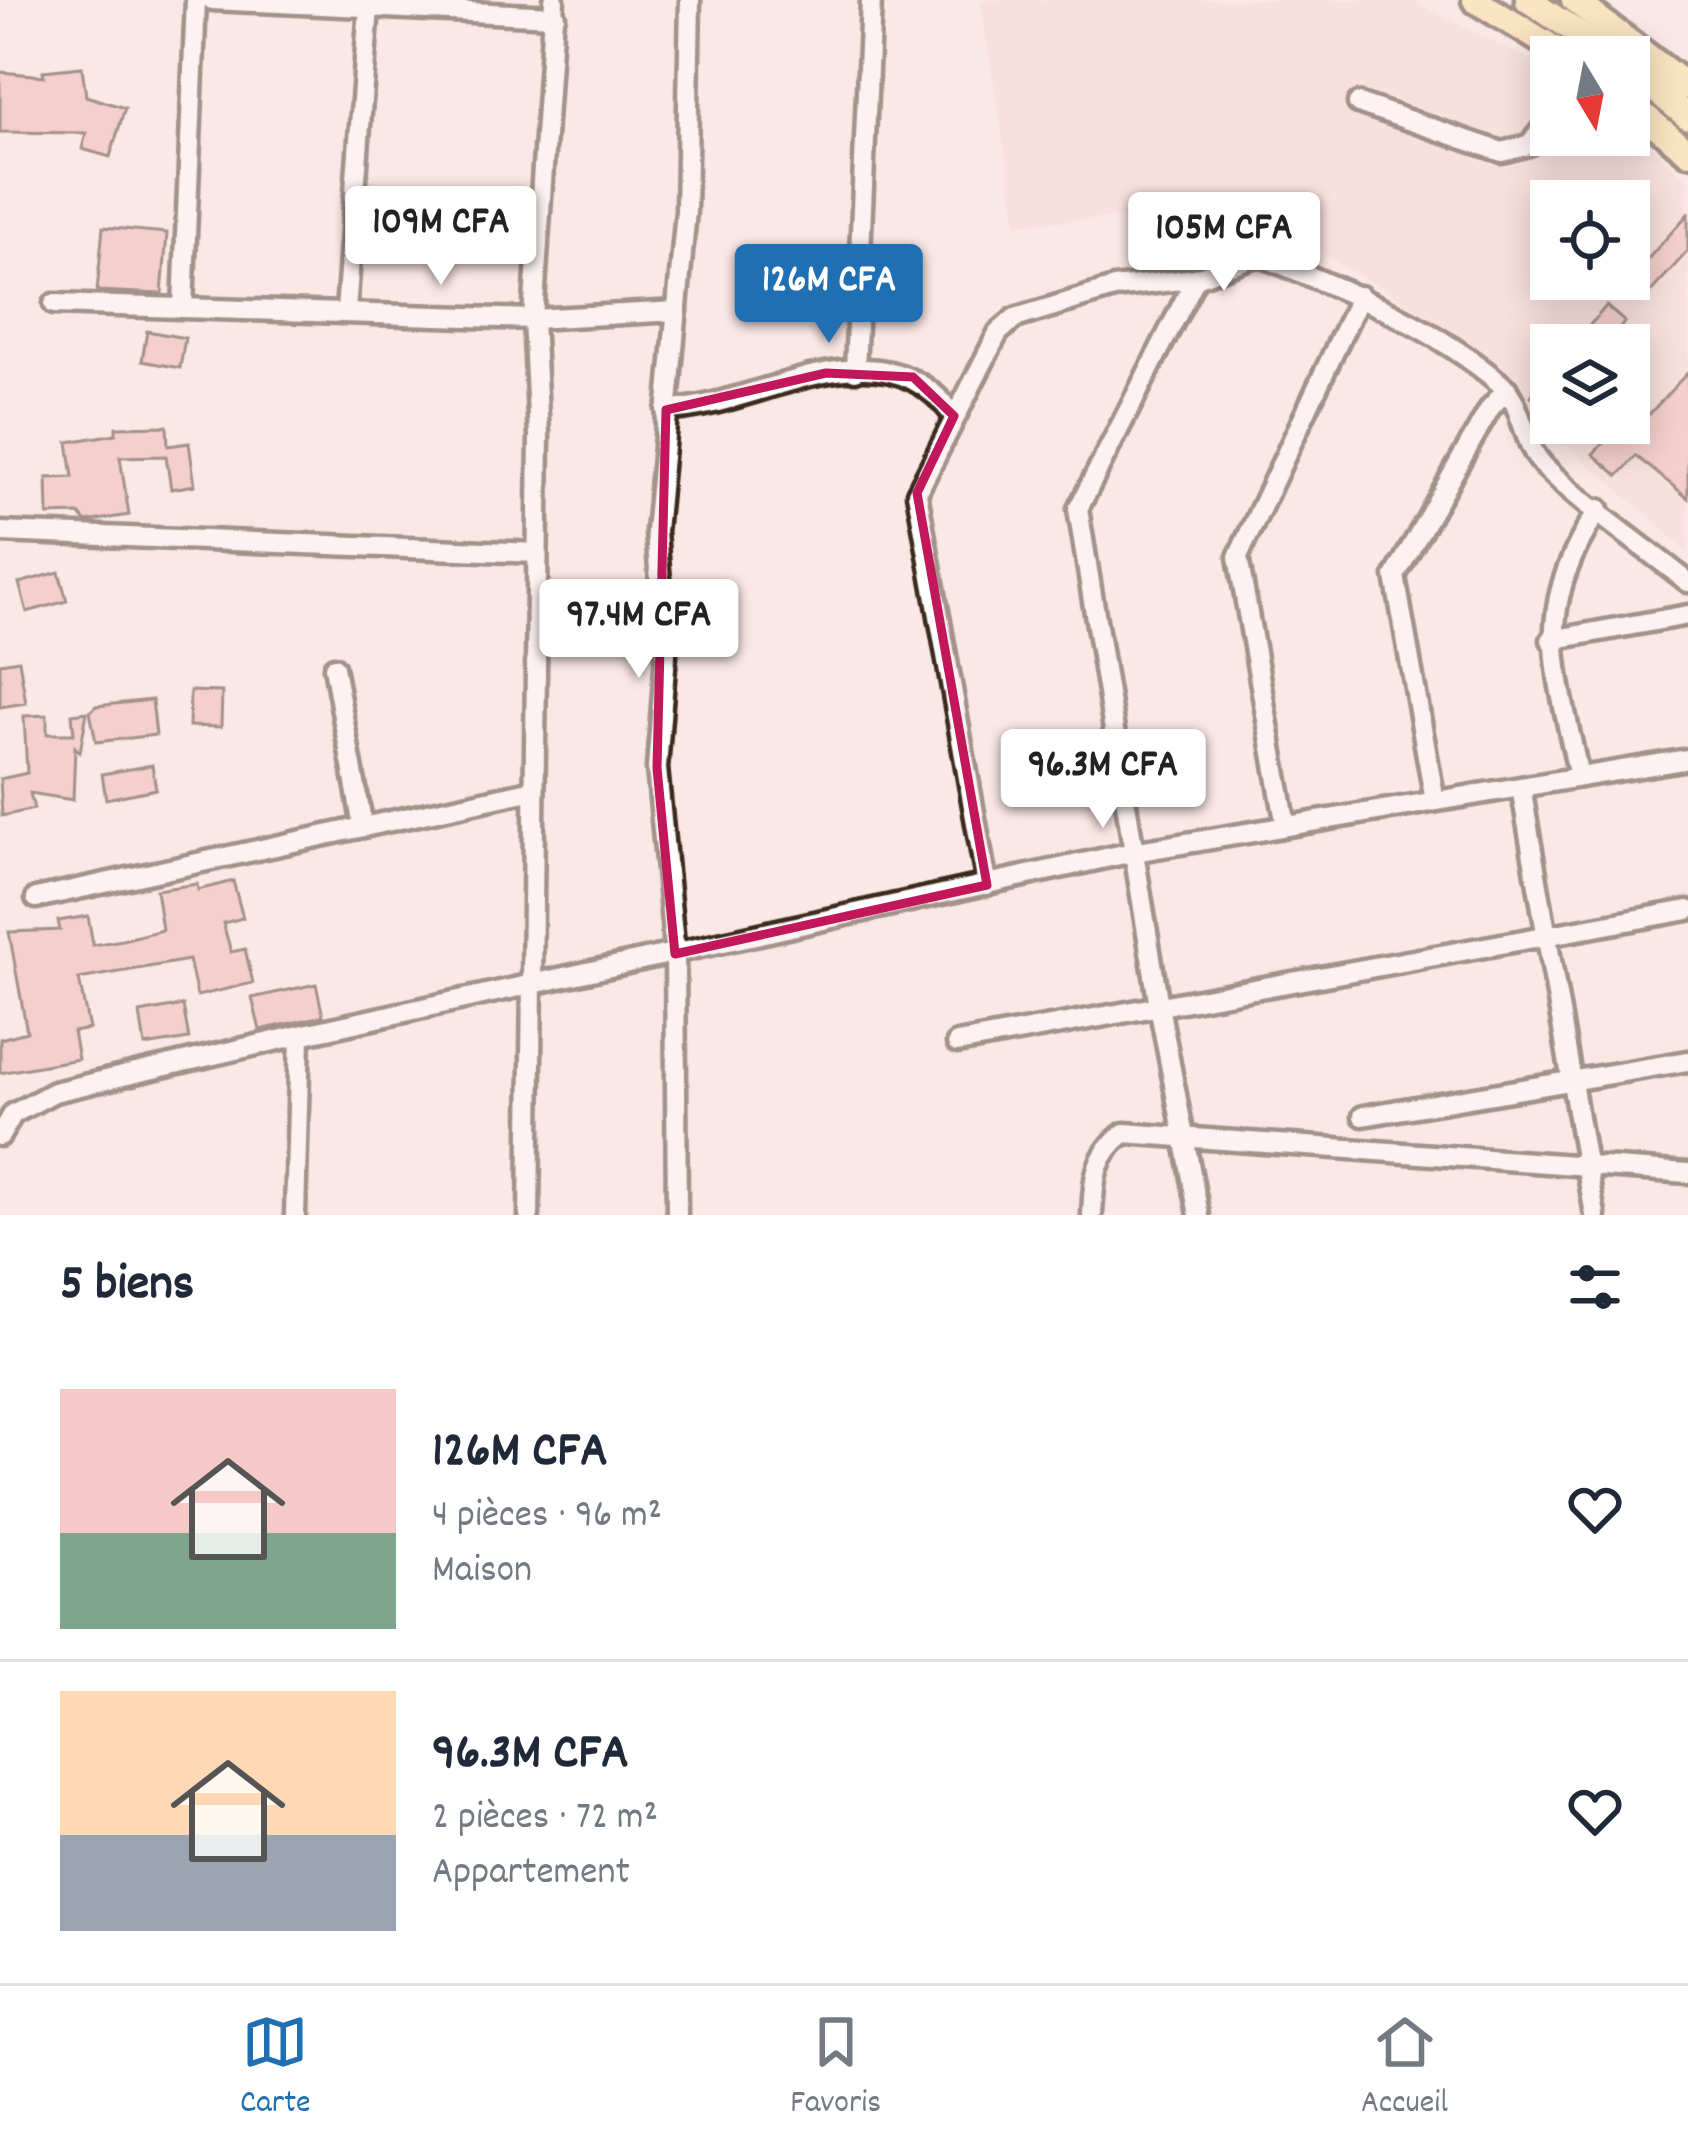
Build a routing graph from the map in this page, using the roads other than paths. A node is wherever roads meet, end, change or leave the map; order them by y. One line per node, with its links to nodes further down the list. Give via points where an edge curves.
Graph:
1 (196, 0): 22 (street)
2 (212, 0): 8 (street)
3 (691, 0): 24 (street)
4 (871, 0): 26 (street)
5 (1475, 0): 10 (main road)
6 (1528, 0): 11 (main road)
7 (1582, 2): 13 (main road)
8 (369, 8): 9 (street); 23 (street)
9 (555, 8): 25 (street)
10 (1534, 36)
11 (1579, 36)
12 (1650, 85): 15 (main road)
13 (1688, 87)
14 (1358, 104): 17 (street, via 1502,152)
15 (1688, 116)
16 (1650, 120): 18 (main road)
17 (1530, 144)
18 (1688, 152)
19 (1196, 278): 20 (street, via 1258,254); 29 (street, via 1114,288 1015,319 998,333); 44 (street, via 1078,509)
20 (1360, 296): 27 (street); 42 (street, via 1238,557)
21 (54, 304): 22 (street)
22 (183, 308): 23 (street)
23 (346, 311): 25 (street)
24 (677, 311): 25 (street); 28 (street)
25 (533, 319): 32 (street)
26 (855, 370): 28 (street); 29 (street, via 914,377)
27 (1507, 389): 30 (street, via 1532,451); 41 (street, via 1395,576)
28 (666, 410): 49 (street, via 656,532 667,655 657,768)
29 (953, 416): 45 (street, via 917,494)
30 (1599, 509): 33 (street); 35 (street, via 1567,562)
31 (0, 532): 32 (street)
32 (537, 553): 40 (street)
33 (1688, 582)
34 (1688, 615): 35 (street)
35 (1551, 640): 38 (street)
36 (334, 667): 43 (street)
37 (1688, 759): 38 (street)
38 (1579, 777): 39 (street)
39 (1521, 787): 41 (street); 48 (street)
40 (534, 790): 43 (street); 50 (street)
41 (1435, 801): 42 (street)
42 (1286, 826): 44 (street)
43 (363, 827): 46 (street)
44 (1133, 852): 45 (street); 51 (street)
45 (987, 885): 49 (street)
46 (36, 898)
47 (1688, 910): 48 (street)
48 (1547, 936): 51 (street); 55 (street)
49 (675, 954): 50 (street); 64 (street)
50 (535, 987): 52 (street); 63 (street)
51 (1159, 1006): 53 (street); 59 (street)
52 (300, 1035): 56 (street); 62 (street)
53 (957, 1043)
54 (1688, 1061): 55 (street)
55 (1572, 1081): 57 (street); 60 (street)
56 (7, 1110): 58 (street)
57 (1363, 1116)
58 (0, 1136)
59 (1188, 1140): 60 (street); 65 (street, via 1124,1133 1105,1148 1095,1171); 66 (street)
60 (1587, 1166): 61 (street); 67 (street)
61 (1688, 1173)
62 (295, 1215)
63 (529, 1215)
64 (677, 1215)
65 (1092, 1215)
66 (1199, 1215)
67 (1595, 1215)

